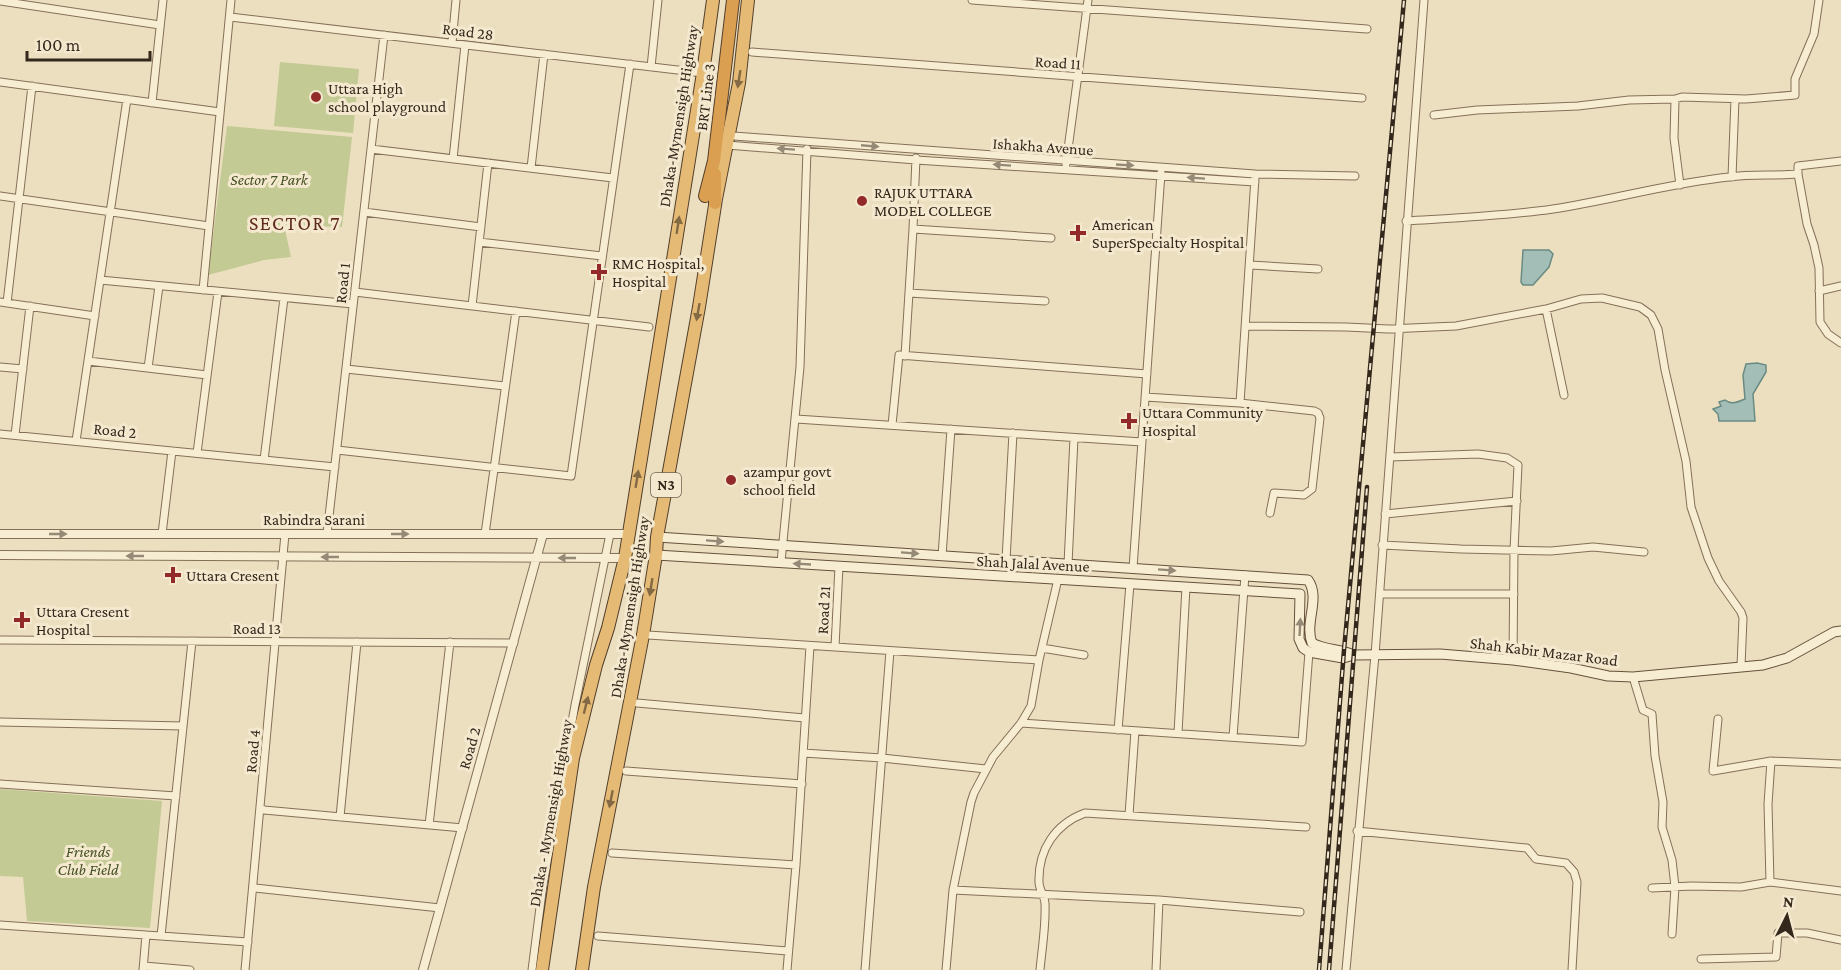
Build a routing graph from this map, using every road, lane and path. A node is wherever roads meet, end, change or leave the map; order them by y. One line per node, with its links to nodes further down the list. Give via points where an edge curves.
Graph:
1 (163, 0): 15 (street)
2 (231, 0): 14 (street)
3 (456, 0): 18 (street)
4 (658, 0): 23 (street)
5 (713, 0): 24 (highway, Dhaka-Mymensigh Highway / N3)
6 (733, 0): 56 (highway, BRT Line 3)
7 (748, 0): 35 (highway, Dhaka-Mymensigh Highway / N3, one-way to 35)
8 (972, 0): 13 (street)
9 (1088, 0): 13 (street)
10 (1424, 0): 59 (street)
11 (1819, 0): 31 (street, via 1814,34 1795,79 1795,95)
12 (0, 1): 15 (street)
13 (1087, 10): 16 (street); 25 (street)
14 (230, 17): 17 (street, Road 28); 33 (street)
15 (160, 25): 32 (street)
16 (1367, 29)
17 (384, 35): 18 (street, Road 28); 37 (street, Road 1)
18 (452, 43): 19 (street, Road 28)
19 (465, 45): 21 (street, Road 28); 40 (street)
20 (752, 52): 25 (street, Road 11)
21 (544, 54): 22 (street, Road 28); 46 (street)
22 (630, 64): 23 (street, Road 28); 51 (street)
23 (651, 67): 24 (street, Road 28)
24 (703, 73): 128 (highway, Dhaka-Mymensigh Highway / N3, one-way to 24)
25 (1079, 77): 28 (street, Road 11); 44 (street)
26 (0, 82): 27 (street)
27 (32, 86): 29 (street); 55 (street)
28 (1362, 98)
29 (127, 99): 32 (street); 57 (street)
30 (1675, 99): 31 (street); 34 (street, via 1629,99); 53 (street, via 1674,138)
31 (1735, 99): 50 (street)
32 (152, 103): 33 (street)
33 (220, 112): 60 (street)
34 (1434, 115)
35 (728, 139): 36 (street, Ishakha Avenue, via 734,136); 39 (street, one-way to 35); 56 (highway, Dhaka-Mymensigh Highway / N3)
36 (808, 141): 38 (street, Ishakha Avenue, one-way to 38); 39 (street)
37 (371, 149): 40 (street); 58 (street, Road 1)
38 (916, 150): 41 (street); 44 (street, Ishakha Avenue)
39 (807, 151): 41 (street); 102 (street)
40 (453, 159): 43 (street)
41 (916, 160): 44 (street, one-way to 41); 62 (street)
42 (1841, 161): 47 (street, via 1798,165)
43 (488, 163): 46 (street); 61 (street)
44 (1066, 165): 45 (street, Ishakha Avenue, one-way to 45); 48 (street)
45 (1162, 167): 48 (street); 52 (street, Ishakha Avenue)
46 (531, 168): 51 (street)
47 (1798, 174): 50 (street); 72 (street, via 1819,268)
48 (1161, 176): 52 (street, one-way to 48); 96 (street)
49 (1355, 176): 52 (street, Ishakha Avenue)
50 (1732, 177): 53 (street)
51 (613, 178): 65 (street)
52 (1255, 178): 66 (street)
53 (1680, 184): 59 (street, via 1553,209)
54 (0, 196): 55 (street)
55 (19, 199): 57 (street); 78 (street)
56 (710, 200): 129 (highway, Dhaka-Mymensigh Highway / N3, one-way to 129, via 697,318)
57 (110, 212): 60 (street); 68 (street)
58 (364, 212): 61 (street); 74 (street, Road 1)
59 (1406, 221): 88 (street)
60 (209, 226): 71 (street)
61 (480, 227): 64 (street)
62 (913, 229): 63 (street); 75 (street)
63 (1051, 238)
64 (479, 242): 65 (street); 81 (street)
65 (602, 256): 85 (street)
66 (1250, 265): 67 (street); 86 (street)
67 (1318, 269)
68 (100, 280): 69 (street); 84 (street)
69 (159, 286): 71 (street); 93 (street)
70 (1841, 286): 72 (street)
71 (203, 290): 73 (street)
72 (1819, 291): 89 (street, via 1820,322 1827,334)
73 (218, 292): 76 (street); 97 (street)
74 (355, 292): 79 (street, Road 1); 81 (street)
75 (909, 292): 77 (street); 90 (street)
76 (284, 298): 79 (street); 115 (street)
77 (1045, 301)
78 (4, 302): 80 (street)
79 (353, 304): 95 (street, Road 1)
80 (30, 306): 84 (street); 94 (street)
81 (472, 306): 83 (street)
82 (1546, 309): 88 (street, via 1456,326); 99 (street); 172 (street, via 1581,299 1602,298 1640,307 1651,315 1658,329 1686,462 1691,507 1708,558 1743,618)
83 (516, 311): 85 (street); 98 (street)
84 (95, 315): 91 (street)
85 (593, 320): 87 (street); 117 (street, via 571,476)
86 (1246, 326): 88 (street); 101 (street)
87 (649, 327)
88 (1399, 328): 114 (street)
89 (1841, 344)
90 (905, 356): 96 (street); 103 (street, via 899,355)
91 (88, 361): 93 (street); 109 (street)
92 (0, 367): 94 (street)
93 (148, 368): 97 (street)
94 (23, 369): 107 (street)
95 (346, 369): 98 (street); 111 (street, Road 1)
96 (1147, 374): 100 (street)
97 (207, 375): 113 (street)
98 (505, 386): 117 (street)
99 (1564, 395)
100 (1145, 397): 101 (street); 110 (street)
101 (1240, 403): 119 (street, via 1314,411 1320,418 1312,489 1304,495 1274,493)
102 (796, 419): 103 (street); 130 (street)
103 (892, 425): 104 (street)
104 (951, 429): 106 (street); 137 (street)
105 (0, 434): 107 (street, Road 2)
106 (1013, 434): 108 (street); 141 (street)
107 (15, 435): 109 (street, Road 2)
108 (1074, 438): 110 (street); 143 (street)
109 (76, 441): 112 (street, Road 2)
110 (1142, 442): 145 (street)
111 (337, 450): 116 (street, Road 1); 117 (street)
112 (172, 451): 113 (street, Road 2); 122 (street)
113 (197, 453): 115 (street, Road 2)
114 (1390, 457): 118 (street, via 1478,454 1507,458 1518,465); 120 (street)
115 (264, 460): 116 (street, Road 2)
116 (335, 467): 124 (street, Road 1)
117 (494, 468): 125 (street)
118 (1516, 501): 120 (street); 132 (street)
119 (1270, 513)
120 (1385, 514): 131 (street)
121 (0, 534): 122 (street, Rabindra Sarani, one-way to 122)
122 (162, 534): 123 (street, Rabindra Sarani)
123 (285, 534): 124 (street, Rabindra Sarani); 136 (street, Road 4)
124 (327, 534): 125 (street, Rabindra Sarani, one-way to 125)
125 (485, 534): 126 (street, Rabindra Sarani)
126 (543, 534): 127 (street, Rabindra Sarani); 138 (street, Road 2)
127 (610, 534): 128 (street, Rabindra Sarani); 139 (street)
128 (628, 534): 140 (highway, Dhaka-Mymensigh Highway / N3)
129 (657, 537): 130 (main road, Shah Jalal Avenue, one-way to 130); 135 (highway, Dhaka-Mymensigh Highway / N3)
130 (782, 545): 137 (main road, Shah Jalal Avenue, one-way to 137); 142 (street)
131 (1382, 545): 132 (street); 151 (street)
132 (1514, 550): 133 (street, via 1593,547); 152 (street)
133 (1644, 552)
134 (0, 555): 136 (street, one-way to 134)
135 (656, 555): 142 (main road, Shah Jalal Avenue); 227 (highway, Dhaka-Mymensigh Highway / N3, one-way to 227)
136 (283, 556): 138 (street, one-way to 136); 158 (street, Road 4)
137 (942, 556): 141 (main road, Shah Jalal Avenue)
138 (538, 558): 139 (street, one-way to 138); 161 (street, Road 2)
139 (605, 558): 140 (street); 225 (street, via 543,884)
140 (625, 558): 226 (highway, Dhaka - Mymensigh Highway / N3, one-way to 140, via 573,758)
141 (1006, 560): 143 (main road, Shah Jalal Avenue)
142 (781, 562): 144 (main road, Shah Jalal Avenue, one-way to 142)
143 (1068, 564): 145 (main road, Shah Jalal Avenue)
144 (839, 566): 147 (main road, Shah Jalal Avenue); 153 (street, Road 21)
145 (1133, 568): 146 (main road, Shah Jalal Avenue, one-way to 146)
146 (1245, 575): 150 (street); 164 (main road, Shah Jalal Avenue, via 1308,580 1313,589 1312,643)
147 (1058, 579): 148 (main road, Shah Jalal Avenue); 163 (street)
148 (1130, 584): 149 (main road, Shah Jalal Avenue); 180 (street)
149 (1186, 587): 150 (main road, Shah Jalal Avenue); 182 (street)
150 (1244, 590): 166 (main road, Shah Jalal Avenue, one-way to 150, via 1299,639 1300,594); 183 (street)
151 (1380, 594): 152 (street); 169 (street)
152 (1514, 594): 171 (street)
153 (837, 601): 162 (street, Road 21, via 835,647); 165 (street, Road 21, via 835,647)
154 (1841, 631): 172 (main road, Shah Kabir Mazar Road, via 1786,658)
155 (648, 636): 162 (street, Road 21)
156 (0, 640): 157 (street, Road 13)
157 (192, 641): 158 (street, Road 13); 179 (street)
158 (275, 642): 159 (street, Road 13); 193 (street, Road 4)
159 (357, 642): 160 (street, Road 13); 195 (street)
160 (450, 642): 161 (street, Road 13); 196 (street)
161 (514, 643): 198 (street, Road 2)
162 (810, 646): 175 (street)
163 (1042, 648): 167 (street); 170 (street)
164 (1344, 650): 168 (main road, Shah Kabir Mazar Road)
165 (890, 651): 170 (street, Road 21); 185 (street)
166 (1309, 652): 168 (main road, via 1343,658); 183 (street, via 1302,742)
167 (1084, 655)
168 (1354, 655): 169 (main road, Shah Kabir Mazar Road)
169 (1375, 655): 171 (main road, Shah Kabir Mazar Road, via 1429,653); 199 (street)
170 (1039, 660): 178 (street, via 1031,706)
171 (1513, 660): 173 (main road, Shah Kabir Mazar Road)
172 (1742, 666): 173 (main road, Shah Kabir Mazar Road)
173 (1633, 677): 204 (street, via 1643,710 1652,714 1663,802 1662,827)
174 (637, 703): 175 (street)
175 (805, 718): 184 (street)
176 (1718, 719): 186 (street, via 1713,771)
177 (0, 722): 179 (street)
178 (1021, 723): 180 (street); 188 (street)
179 (183, 726): 192 (street)
180 (1118, 730): 181 (street)
181 (1135, 731): 182 (street); 194 (street)
182 (1178, 733): 183 (street)
183 (1233, 737)
184 (803, 753): 185 (street); 191 (street)
185 (882, 758): 188 (street); 229 (street)
186 (1771, 761): 187 (street); 202 (street)
187 (1841, 764)
188 (986, 769): 206 (street, via 970,802)
189 (626, 771): 191 (street)
190 (0, 784): 192 (street)
191 (802, 784): 201 (street)
192 (176, 796): 215 (street)
193 (260, 808): 195 (street); 203 (street, Road 4)
194 (1129, 815): 197 (street); 208 (street, via 1085,813 1064,824 1047,843 1042,858 1039,884)
195 (340, 817): 196 (street)
196 (429, 825): 198 (street)
197 (1306, 827)
198 (463, 828): 210 (street, Road 2)
199 (1357, 831): 233 (street); 234 (street, via 1527,848 1536,859 1568,864 1577,882)
200 (612, 853): 201 (street)
201 (796, 865): 219 (street)
202 (1770, 882): 204 (street, via 1741,887); 207 (street)
203 (253, 886): 210 (street); 218 (street, Road 4)
204 (1675, 887): 205 (street); 213 (street)
205 (1653, 888)
206 (953, 890): 208 (street); 230 (street)
207 (1841, 891)
208 (1043, 895): 209 (street); 231 (street, via 1046,903)
209 (1159, 900): 211 (street); 232 (street)
210 (440, 908): 224 (street, Road 2)
211 (1300, 912)
212 (0, 925): 214 (street)
213 (1672, 934)
214 (146, 935): 215 (street); 221 (street)
215 (161, 936): 218 (street)
216 (598, 936): 219 (street)
217 (1841, 940): 220 (street, via 1807,933 1778,933 1776,957)
218 (248, 942): 223 (street, Road 4)
219 (788, 951): 228 (street)
220 (1701, 959)
221 (144, 968): 222 (street)
222 (190, 970)
223 (245, 970)
224 (423, 970)
225 (532, 970)
226 (542, 970)
227 (582, 970)
228 (787, 970)
229 (865, 970)
230 (946, 970)
231 (1040, 970)
232 (1156, 970)
233 (1346, 970)
234 (1572, 970)

